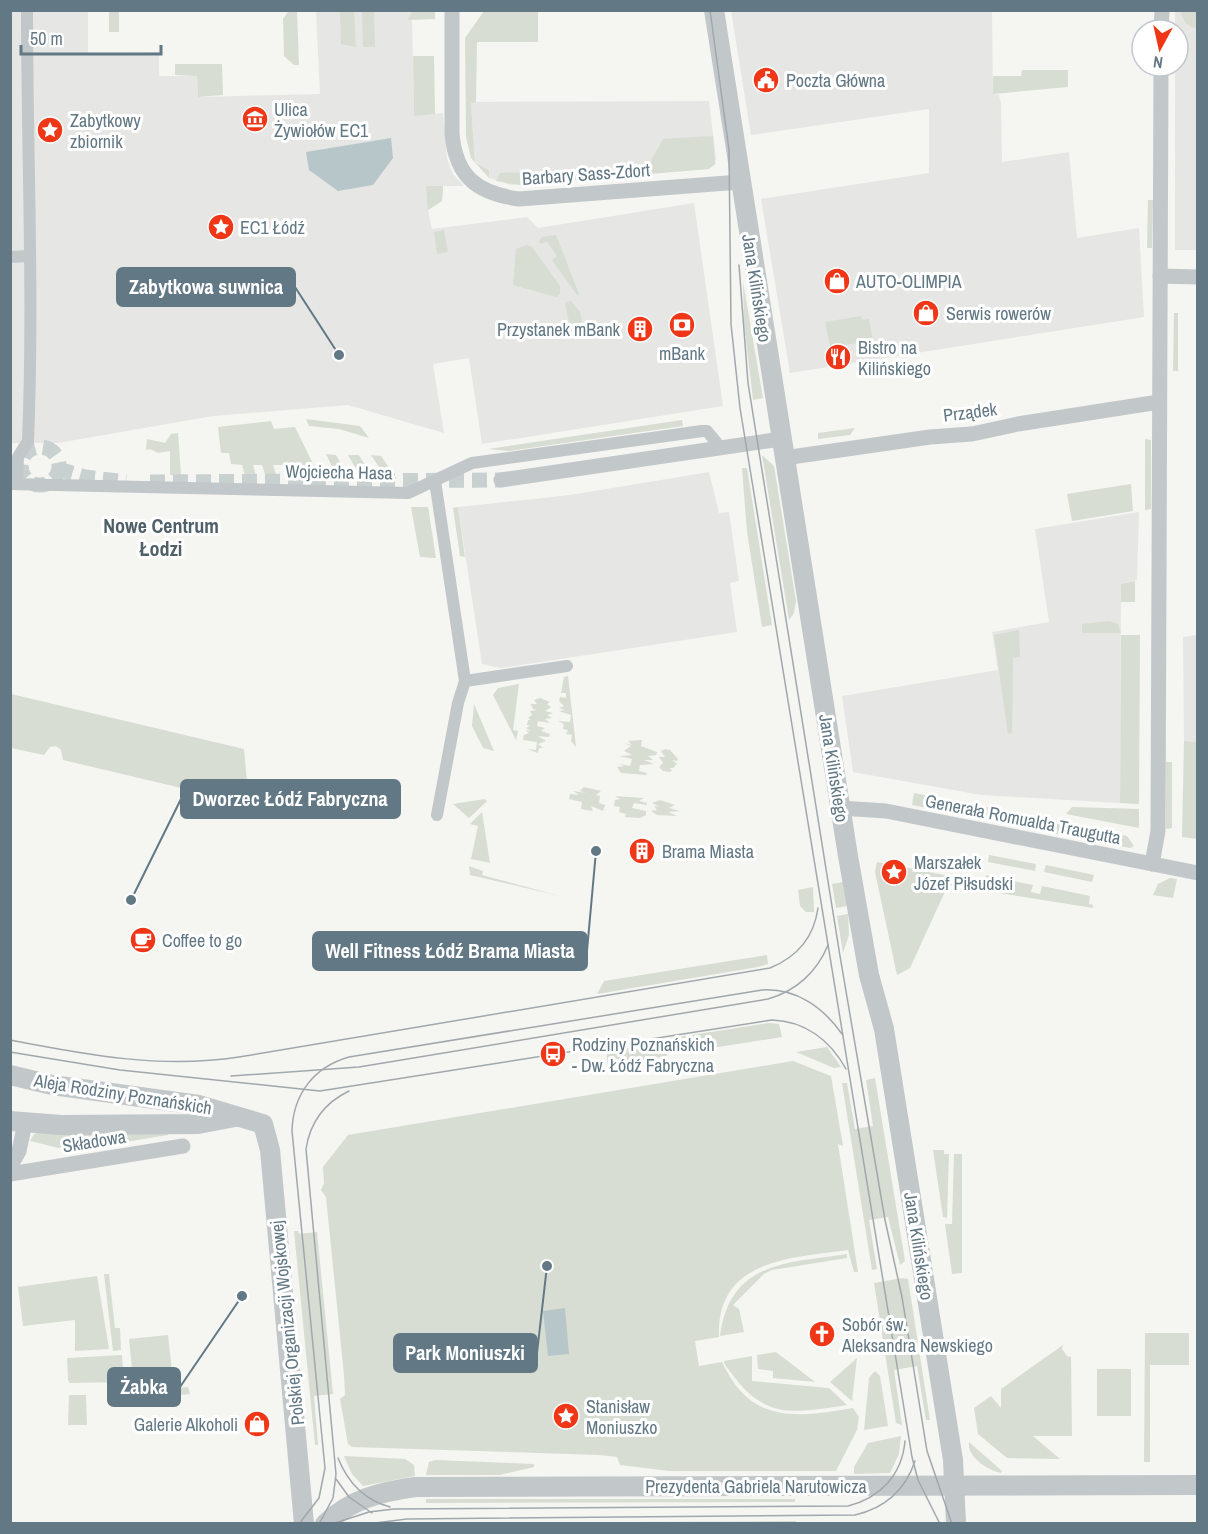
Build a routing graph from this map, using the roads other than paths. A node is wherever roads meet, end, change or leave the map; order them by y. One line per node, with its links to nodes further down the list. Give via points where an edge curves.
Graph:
1 (27, 10): 6 (street)
2 (452, 10): 5 (street, Barbary Sass-Zdort, via 454,154 462,172 486,191 519,199)
3 (714, 10): 5 (street, Jana Kilińskiego)
4 (1161, 78): 8 (street)
5 (740, 182): 12 (street, Jana Kilińskiego)
6 (29, 256): 7 (street); 15 (street, via 32,324 28,441 18,457)
7 (10, 257)
8 (1160, 276): 9 (street); 10 (street)
9 (1197, 277)
10 (1159, 402): 12 (street, Prządek, via 972,434); 20 (street, via 1158,831)
11 (722, 448): 12 (street); 13 (street); 14 (street, Wojciecha Hasa, via 707,431 702,431 472,463)
12 (782, 448): 18 (street, Jana Kilińskiego)
13 (501, 480)
14 (435, 481): 15 (street, Wojciecha Hasa, via 408,493); 17 (street)
15 (14, 484)
16 (567, 666): 17 (street)
17 (465, 681): 19 (street)
18 (840, 808): 20 (street, Generała Romualda Traugutta, via 886,811); 29 (street, Jana Kilińskiego, via 869,975 885,1039)
19 (437, 815)
20 (1152, 864): 21 (street, Generała Romualda Traugutta)
21 (1197, 873)
22 (10, 1075): 23 (street, Aleja Rodziny Poznańskich, via 52,1085 199,1105)
23 (235, 1117): 24 (street, Aleja Rodziny Poznańskich, via 198,1124); 25 (street, Aleja Rodziny Poznańskich)
24 (18, 1122): 27 (street, via 19,1151)
25 (263, 1124): 31 (street, Polskiej Organizacji Wojskowej, via 270,1150)
26 (183, 1146): 28 (street, Składowa)
27 (10, 1167)
28 (10, 1174)
29 (956, 1485): 30 (street, Prezydenta Gabriela Narutowicza); 32 (street, Prezydenta Gabriela Narutowicza, via 415,1487 354,1502); 33 (street, Jana Kilińskiego)
30 (1197, 1485)
31 (304, 1524)
32 (325, 1524)
33 (956, 1524)

